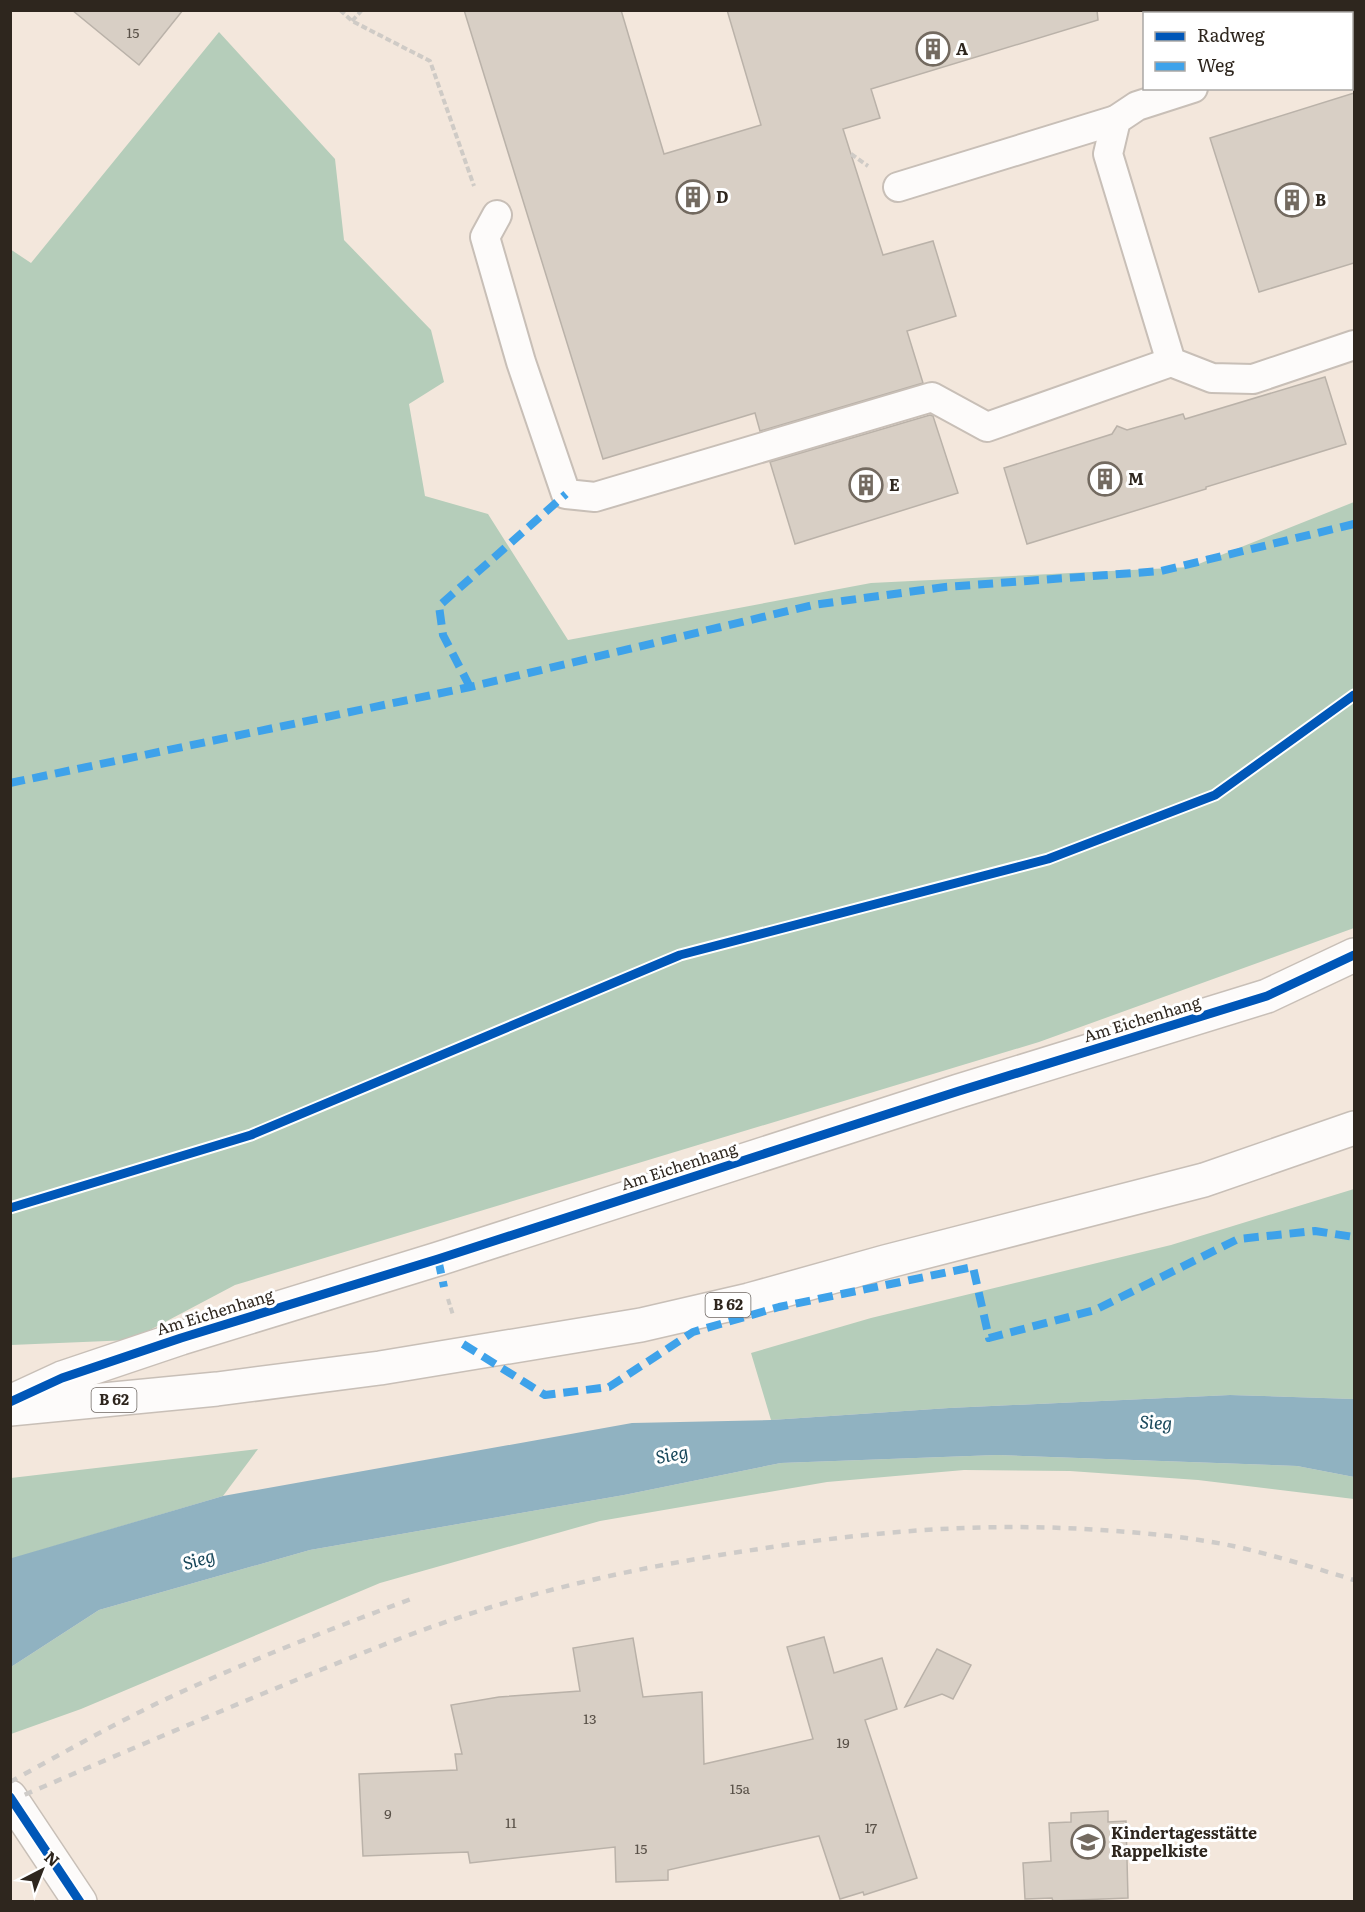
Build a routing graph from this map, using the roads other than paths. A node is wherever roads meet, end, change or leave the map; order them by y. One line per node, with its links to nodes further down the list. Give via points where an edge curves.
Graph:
1 (1187, 90): 2 (lane, via 1137,106)
2 (1116, 120): 3 (lane); 6 (lane, via 1108,154)
3 (898, 187)
4 (497, 215): 6 (lane, via 485,237 521,362 567,494 595,497 932,397 987,427)
5 (1354, 345): 6 (lane, via 1252,379 1212,378)
6 (1171, 362)
7 (1354, 955): 9 (street, Am Eichenhang, via 1267,996 181,1338 62,1378)
8 (1354, 1128): 10 (street, B 62, via 1204,1180 749,1300 630,1327 380,1368)
9 (10, 1401)
10 (10, 1410)
11 (10, 1797): 12 (street)
12 (80, 1902)

